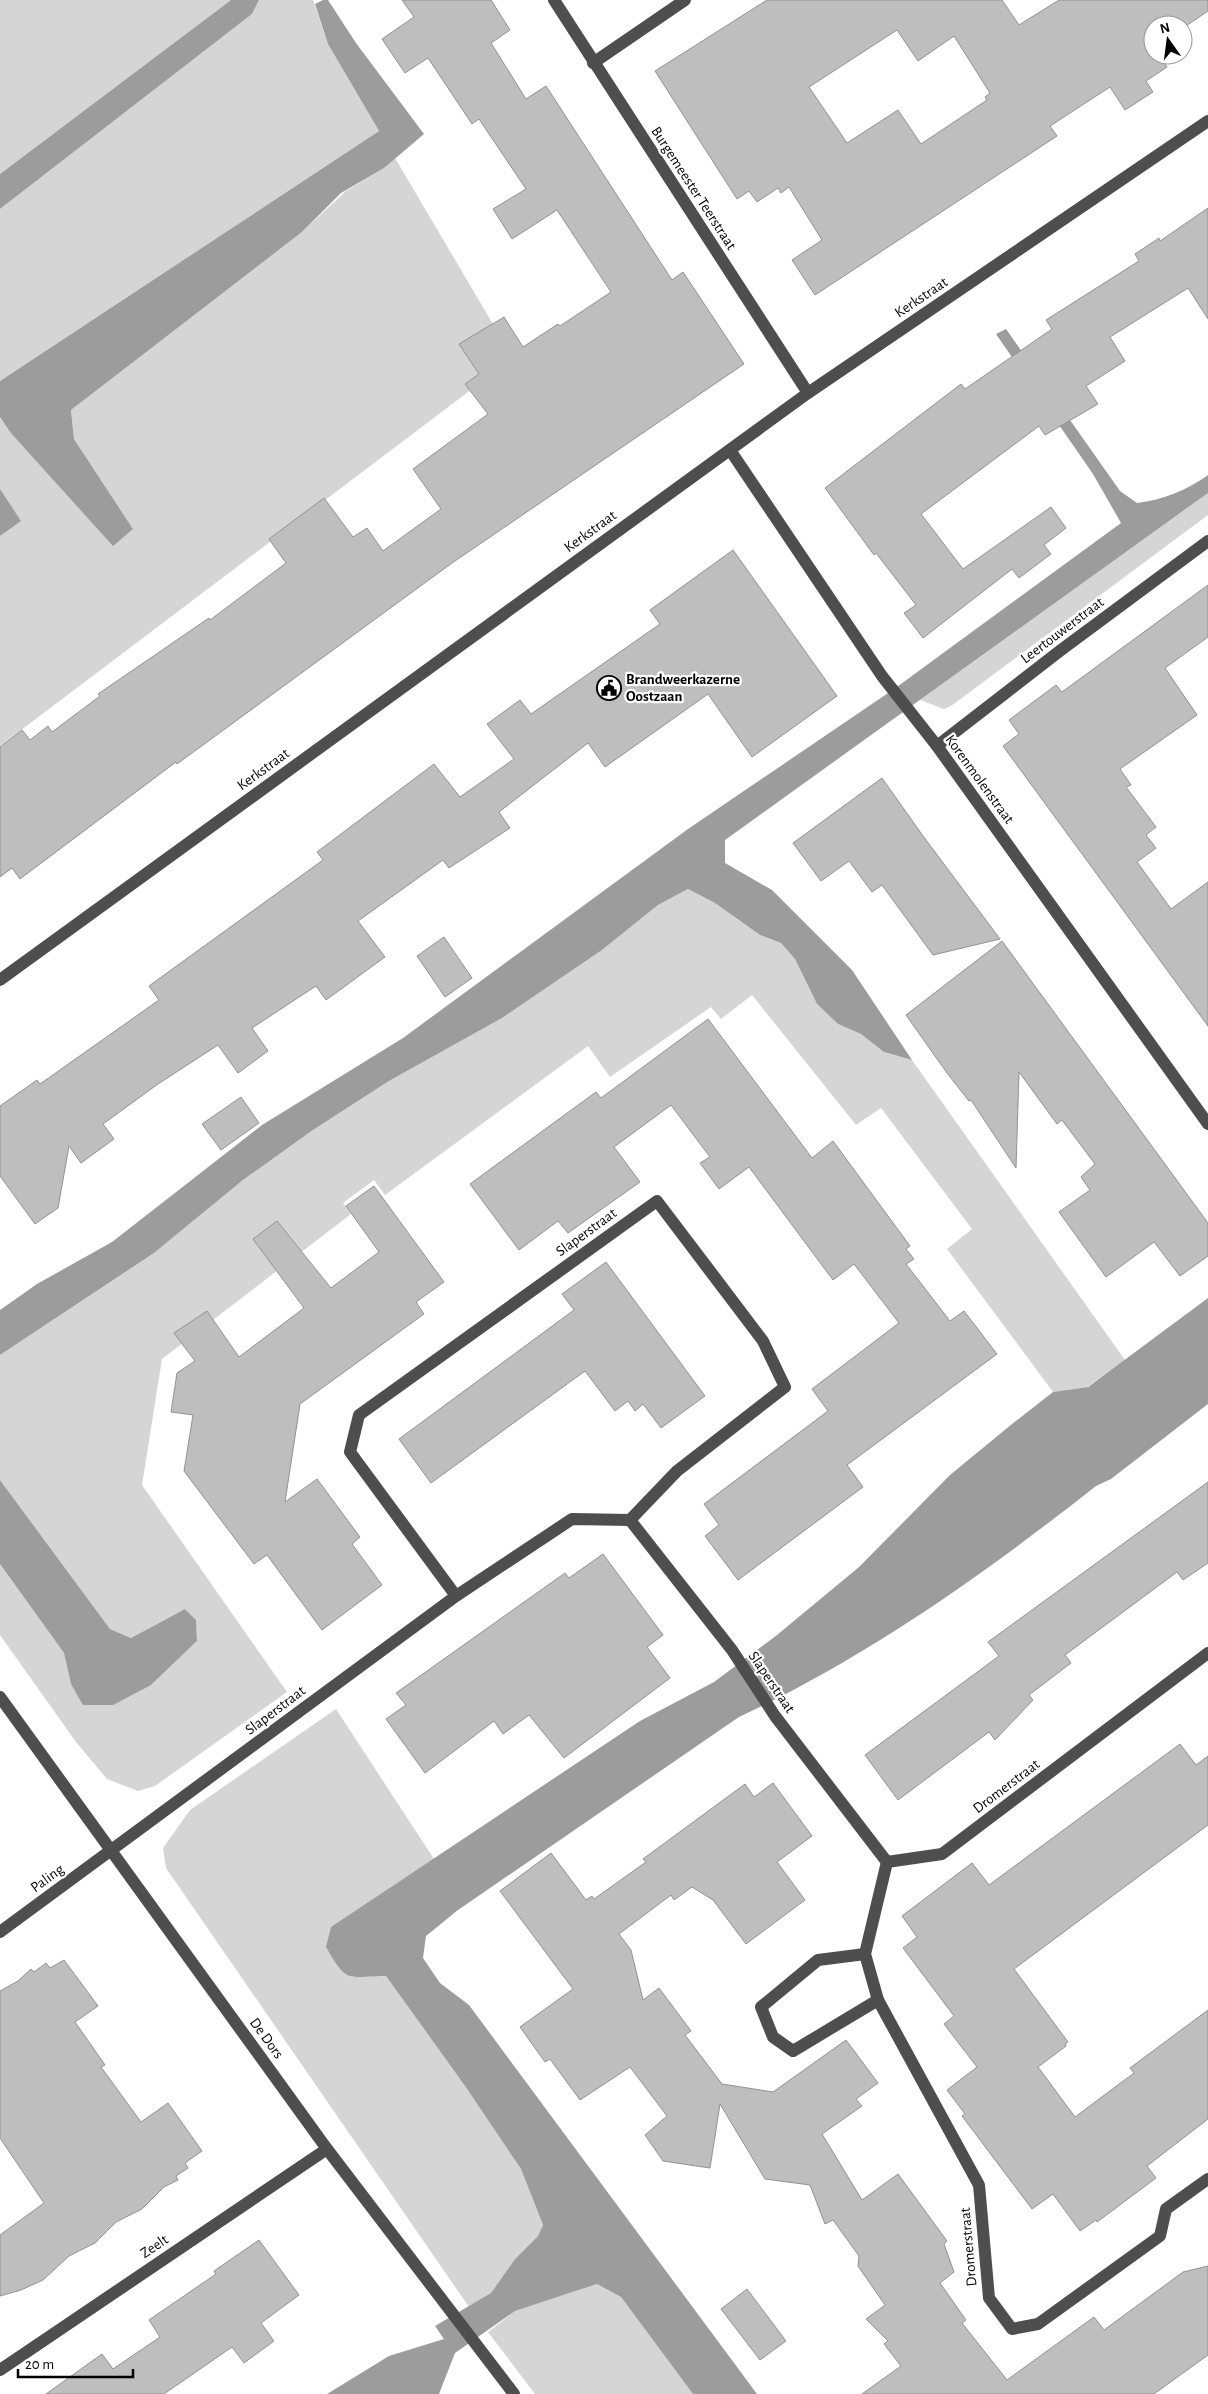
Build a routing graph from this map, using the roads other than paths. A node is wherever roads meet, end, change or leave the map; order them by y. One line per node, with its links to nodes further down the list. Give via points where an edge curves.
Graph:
1 (554, 0): 3 (street, Burgemeester Teerstraat)
2 (685, 0): 3 (street)
3 (593, 62): 5 (street, Burgemeester Teerstraat)
4 (1208, 121): 5 (street, Kerkstraat)
5 (808, 393): 6 (street, Kerkstraat)
6 (730, 450): 8 (street, Korenmolenstraat, via 882,676); 9 (street, Kerkstraat)
7 (1208, 541): 8 (street, Leertouwerstraat)
8 (937, 746): 10 (street, Korenmolenstraat)
9 (0, 980)
10 (1208, 1124)
11 (630, 1520): 12 (street, Slaperstraat, via 572,1519); 12 (street, Slaperstraat, via 677,1471 785,1387 763,1341 656,1200 359,1415 350,1452); 16 (street, Slaperstraat, via 732,1650 775,1716)
12 (456, 1596): 15 (street, Slaperstraat)
13 (1208, 1653): 16 (street, Dromerstraat, via 942,1854)
14 (0, 1697): 15 (street, De Dors)
15 (112, 1850): 17 (street, Paling); 20 (street, De Dors)
16 (887, 1862): 18 (street, Dromerstraat)
17 (0, 1932)
18 (865, 1954): 19 (street, Dromerstraat); 19 (street, via 818,1960 762,2007 773,2037 793,2051)
19 (878, 2000): 21 (street, Dromerstraat, via 979,2185 989,2298 1012,2330 1038,2324 1160,2236 1166,2209)
20 (327, 2149): 22 (street, Zeelt); 23 (street, De Dors)
21 (1208, 2179)
22 (0, 2370)
23 (514, 2394)

